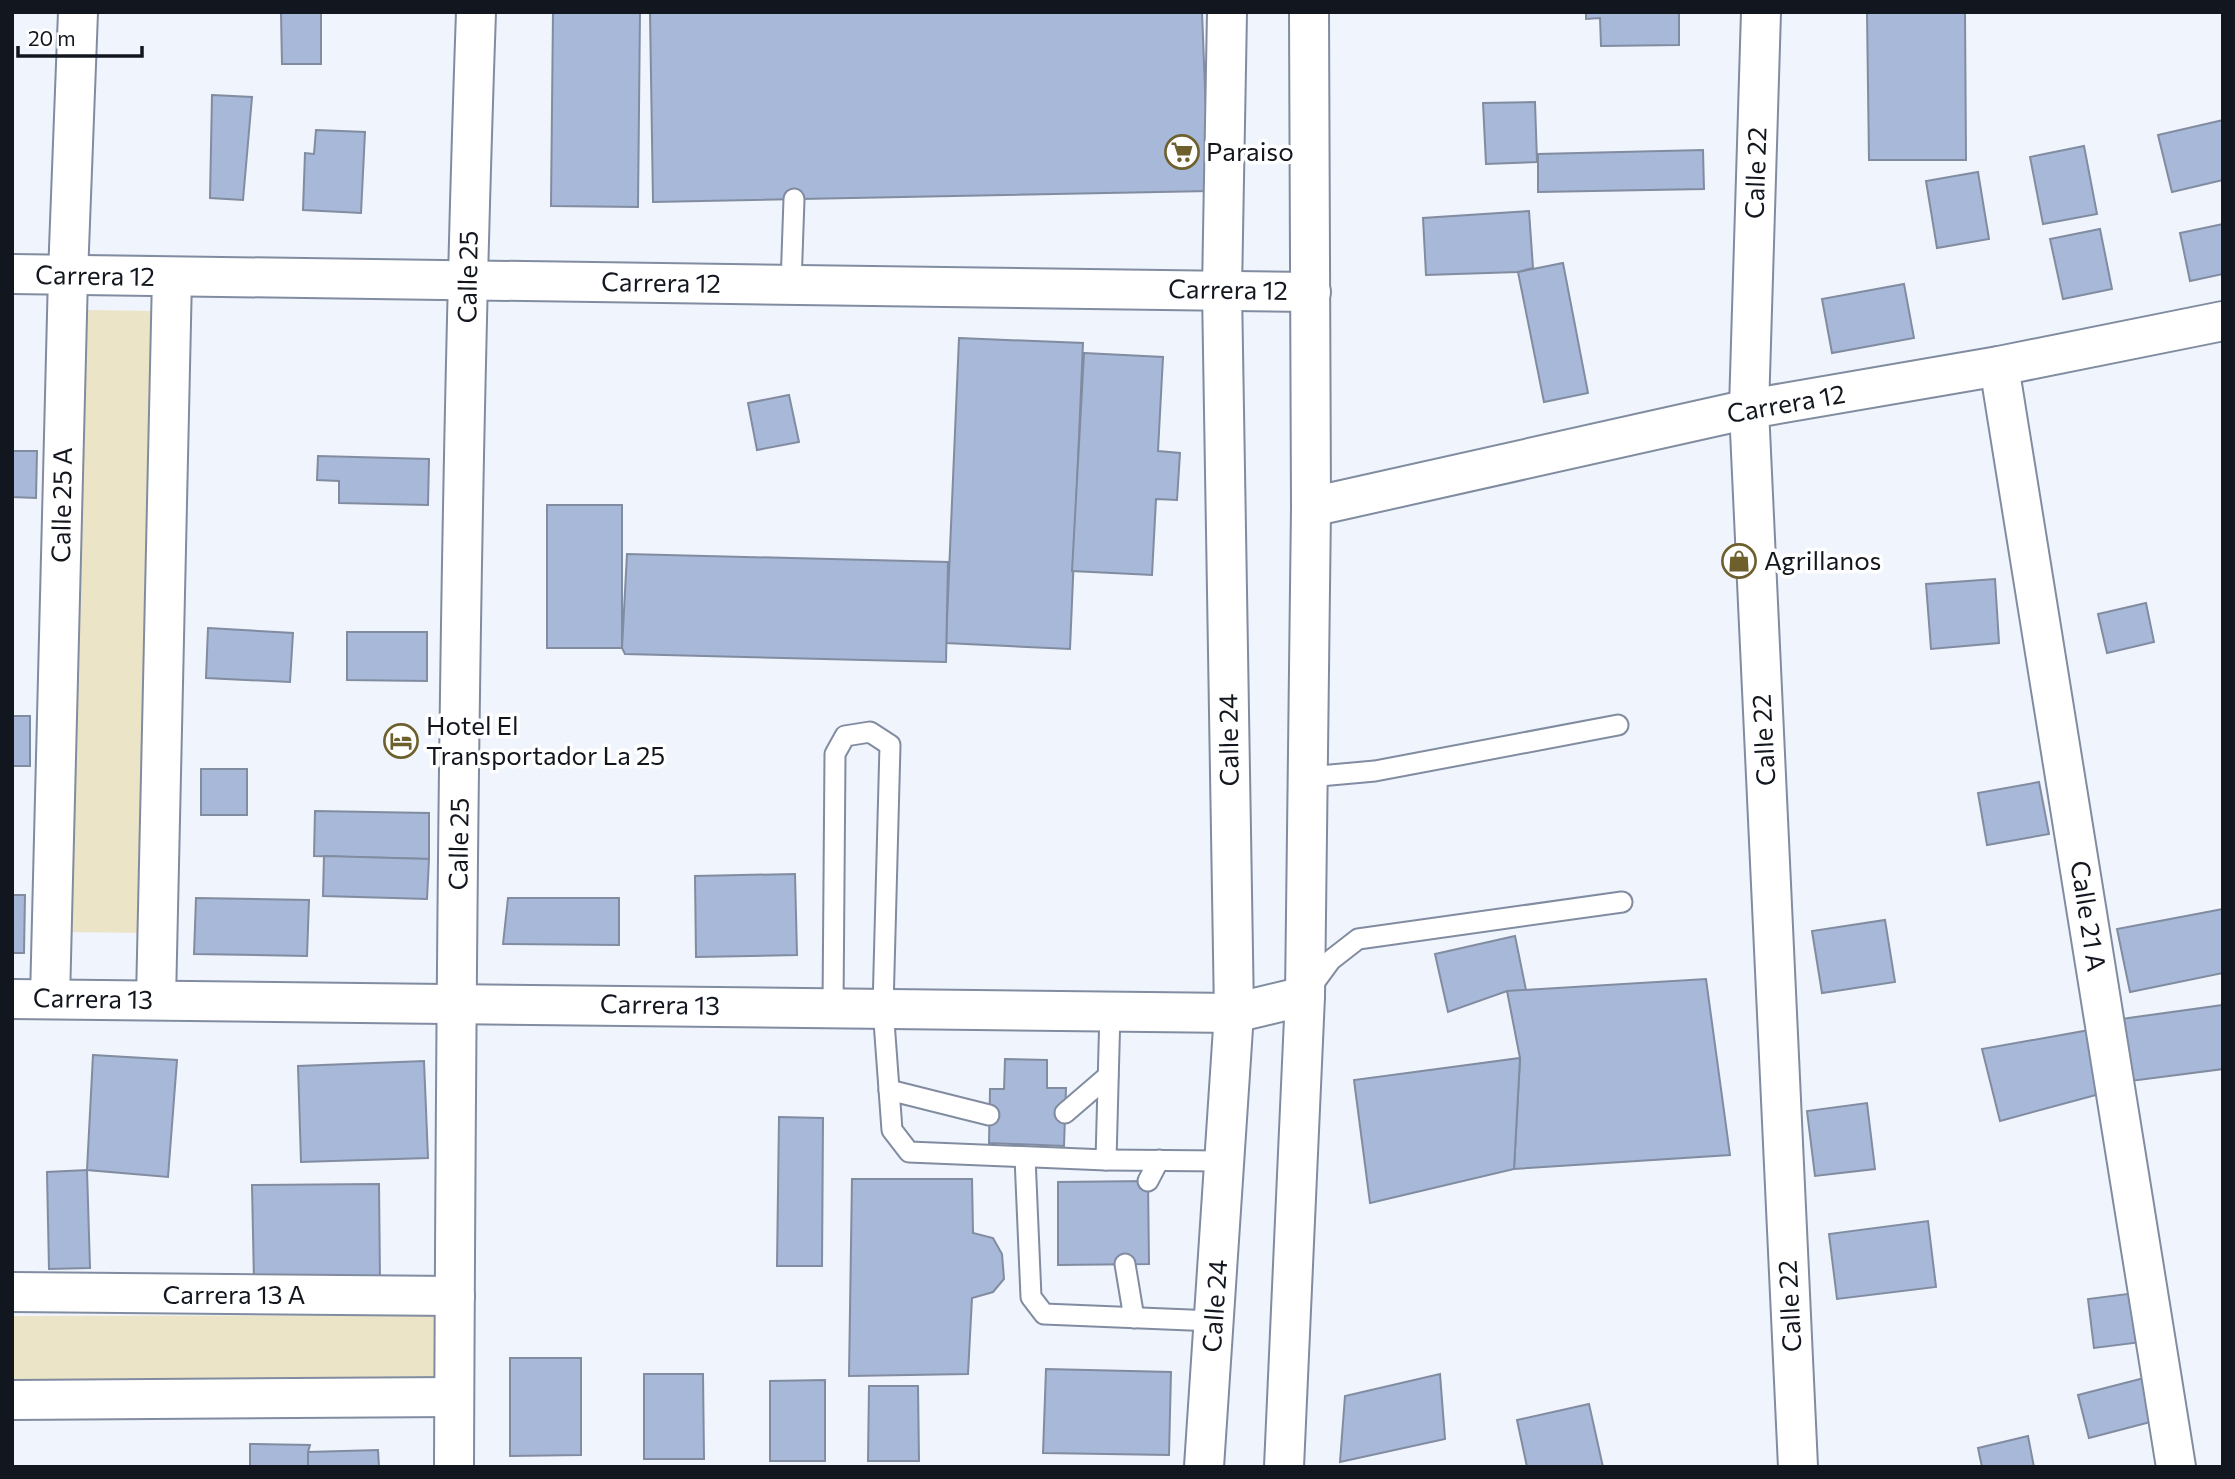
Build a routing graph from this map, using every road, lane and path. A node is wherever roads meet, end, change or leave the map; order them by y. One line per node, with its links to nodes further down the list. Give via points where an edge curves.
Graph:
1 (78, 12): 8 (street, Calle 25 A)
2 (476, 12): 10 (street, Calle 25)
3 (1227, 12): 12 (street, Calle 24)
4 (1309, 12): 13 (street)
5 (1761, 12): 16 (street, Calle 22)
6 (794, 199): 11 (lane)
7 (12, 274): 8 (street, Carrera 12)
8 (68, 275): 9 (street, Carrera 12); 23 (street, Calle 25 A)
9 (172, 277): 10 (street, Carrera 12); 24 (street)
10 (467, 280): 11 (street, Carrera 12); 25 (street, Calle 25)
11 (791, 285): 12 (street, Carrera 12)
12 (1222, 290): 13 (street, Carrera 12); 29 (street, Calle 24)
13 (1311, 292): 17 (street)
14 (2223, 321): 15 (street, Carrera 12)
15 (1999, 366): 16 (street, Carrera 12); 50 (street, Calle 21 A)
16 (1749, 409): 17 (street, Carrera 12); 49 (street, Calle 22)
17 (1311, 507): 19 (street)
18 (1618, 725): 19 (lane, via 1374,771)
19 (1308, 776): 21 (street)
20 (1622, 902): 21 (lane, via 1358,939 1331,960)
21 (1305, 996): 29 (street, Carrera 13); 48 (street)
22 (12, 999): 23 (street, Carrera 13)
23 (50, 999): 24 (street, Carrera 13)
24 (156, 1000): 25 (street, Carrera 13)
25 (457, 1003): 26 (street, Carrera 13); 41 (street, Calle 25)
26 (833, 1008): 27 (street, Carrera 13); 27 (lane, via 835,754 845,736 870,732 890,745)
27 (883, 1008): 28 (street, Carrera 13); 31 (lane)
28 (1110, 1012): 29 (street, Carrera 13); 30 (lane)
29 (1234, 1013): 37 (street, Calle 24)
30 (1108, 1076): 32 (lane); 35 (lane)
31 (889, 1090): 33 (lane); 34 (lane, via 892,1130 908,1152)
32 (1065, 1113)
33 (989, 1115)
34 (1025, 1157): 35 (lane); 42 (lane, via 1031,1297 1044,1314)
35 (1107, 1160): 36 (lane)
36 (1159, 1160): 37 (lane); 38 (lane)
37 (1224, 1161): 43 (street, Calle 24)
38 (1148, 1181)
39 (1125, 1264): 42 (lane)
40 (12, 1292): 41 (street, Carrera 13 A)
41 (455, 1296): 44 (street, Calle 25)
42 (1134, 1318): 43 (lane)
43 (1214, 1321): 47 (street, Calle 24)
44 (454, 1397): 45 (street); 46 (street, Calle 25)
45 (12, 1400)
46 (454, 1467)
47 (1204, 1467)
48 (1284, 1467)
49 (1798, 1467)
50 (2176, 1467)

